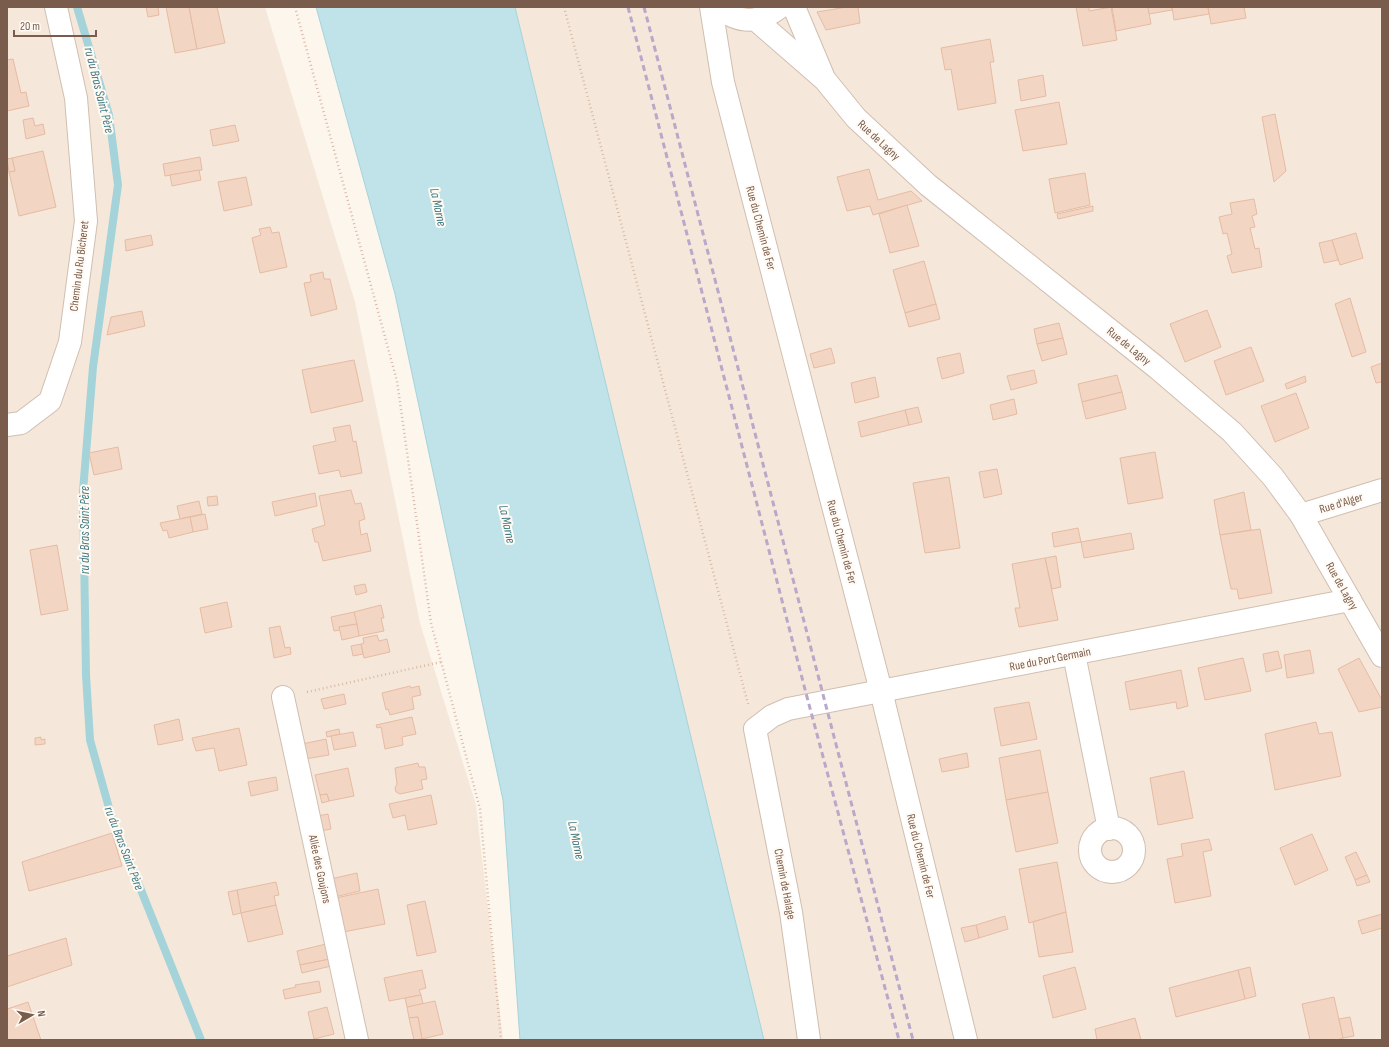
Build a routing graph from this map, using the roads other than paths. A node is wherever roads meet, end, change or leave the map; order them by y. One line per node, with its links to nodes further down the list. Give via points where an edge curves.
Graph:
1 (56, 7): 9 (street, Chemin du Ru Bicheret, via 76,98 86,221 70,342 50,401 21,423)
2 (711, 7): 7 (street, Rue du Chemin de Fer)
3 (717, 7): 6 (street, Rue de Lagny, via 728,15)
4 (780, 7): 6 (street, via 770,15)
5 (794, 7): 8 (street, Rue de Lagny)
6 (749, 20): 7 (street); 8 (street, Rue de Lagny)
7 (717, 45): 15 (street, Rue du Chemin de Fer, via 723,82)
8 (825, 80): 11 (street, Rue de Lagny, via 856,118 928,185 1150,362 1232,432 1273,477)
9 (7, 425)
10 (1382, 490): 11 (street, Rue d'Alger)
11 (1301, 515): 12 (street, Rue de Lagny)
12 (1350, 600): 13 (street, Rue du Port Germain); 14 (street, Rue de Lagny)
13 (1074, 654): 15 (street, Rue du Port Germain); 18 (street)
14 (1382, 656)
15 (881, 691): 17 (street, Rue du Port Germain, via 788,709 772,716); 21 (street, Rue du Chemin de Fer)
16 (283, 697): 19 (street, Allée des Goujons)
17 (755, 729): 20 (street, Chemin de Halage, via 791,912)
18 (1108, 829)
19 (357, 1040)
20 (809, 1040)
21 (966, 1040)

